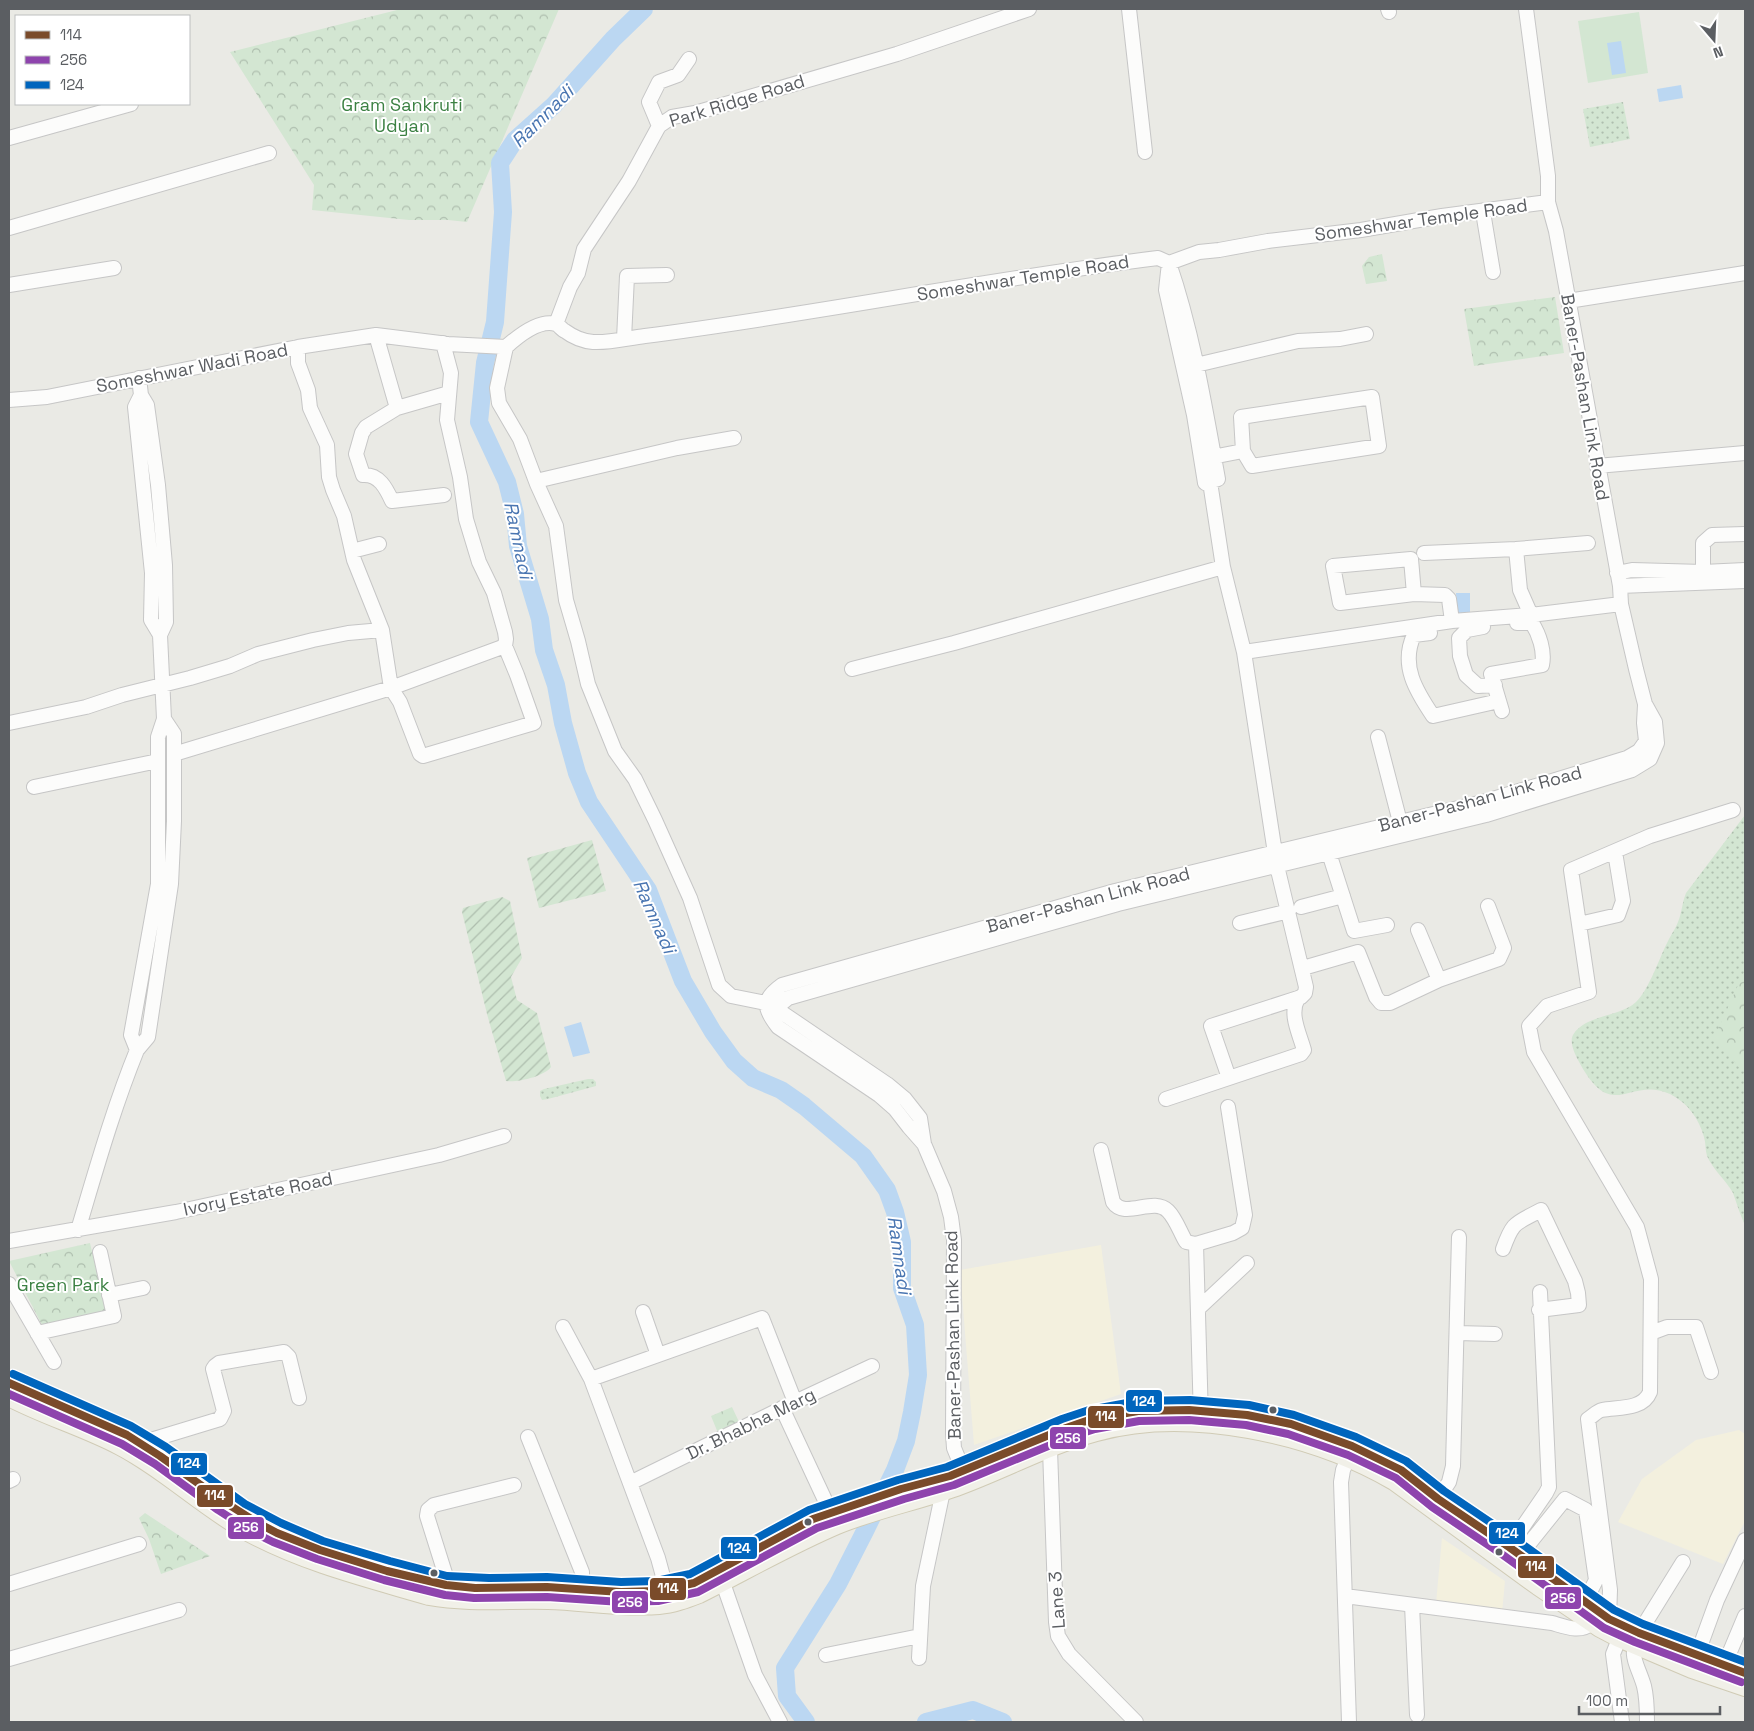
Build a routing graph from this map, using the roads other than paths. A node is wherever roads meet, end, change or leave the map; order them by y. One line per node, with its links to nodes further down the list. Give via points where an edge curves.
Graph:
1 (1029, 9): 6 (street, Park Ridge Road, via 897,54 672,117)
2 (1130, 9): 8 (street)
3 (1526, 9): 10 (street, Baner-Pashan Link Road, via 1548,176)
4 (689, 59): 6 (street, via 678,76 659,82 649,102)
5 (126, 105): 7 (street)
6 (659, 126): 20 (street, Park Ridge Road, via 629,181 584,250 578,273)
7 (9, 138)
8 (1145, 152)
9 (269, 153): 12 (street)
10 (1548, 202): 11 (street, Someshwar Temple Road); 19 (street, Baner-Pashan Link Road)
11 (1483, 212): 13 (street, Someshwar Temple Road, via 1199,252); 15 (street)
12 (9, 228)
13 (1169, 263): 23 (street, Someshwar Temple Road, via 1158,258 1078,268); 27 (street); 36 (street, via 1166,290 1194,415)
14 (114, 268): 18 (street)
15 (1493, 272)
16 (1745, 274): 19 (street)
17 (668, 276): 23 (street, via 627,276)
18 (9, 285)
19 (1568, 301): 37 (street, Baner-Pashan Link Road)
20 (556, 324): 23 (street, Someshwar Temple Road, via 583,340); 26 (street, via 534,328)
21 (1366, 334): 27 (street, via 1298,341)
22 (376, 335): 24 (street); 25 (street, Someshwar Wadi Road); 31 (street)
23 (624, 339)
24 (445, 343): 26 (street); 29 (street, via 451,373)
25 (298, 347): 28 (street, Someshwar Wadi Road); 45 (street, via 298,363 308,390 310,408 327,445 329,477 344,516)
26 (506, 347): 38 (street, via 497,388 499,403 520,439)
27 (1196, 365): 35 (street)
28 (139, 378): 30 (street, Someshwar Wadi Road, via 47,397); 61 (street, via 141,395 147,406 158,485 165,565 166,622 160,635)
29 (449, 393): 31 (street); 58 (street, via 448,420 466,520 479,562 494,593 506,632)
30 (9, 400)
31 (397, 408): 40 (street, via 366,427 362,433 356,454 363,475 382,482 392,501)
32 (734, 438): 38 (street, via 677,448)
33 (1243, 451): 33 (street, via 1252,466 1379,446 1372,397 1241,417); 35 (street)
34 (1745, 453): 37 (street)
35 (1214, 457): 36 (street); 39 (street, via 1218,479)
36 (1200, 460): 39 (street, via 1204,484)
37 (1597, 466): 50 (street, Baner-Pashan Link Road)
38 (536, 482): 87 (street, via 556,526 566,600 588,684 615,751 635,779 686,889 719,985 731,996)
39 (1210, 482): 47 (street)
40 (444, 495)
41 (1745, 534): 49 (street, via 1712,535 1703,543)
42 (1588, 542): 44 (street)
43 (379, 544): 45 (street)
44 (1516, 549): 46 (street); 54 (street, via 1520,590)
45 (352, 551): 56 (street)
46 (1424, 552)
47 (1223, 567): 59 (street); 60 (street, via 973,638)
48 (1745, 570): 49 (street)
49 (1703, 572): 50 (street, via 1632,570)
50 (1619, 580): 51 (street); 53 (street, Baner-Pashan Link Road)
51 (1745, 581)
52 (1414, 594): 52 (street, via 1412,559 1334,566 1340,603); 55 (street, via 1445,595 1449,599)
53 (1621, 604): 54 (street); 64 (street, Baner-Pashan Link Road)
54 (1531, 615): 55 (street)
55 (1452, 621): 59 (street)
56 (382, 630): 61 (street, via 313,640); 63 (street)
57 (1467, 630): 62 (street, via 1458,638 1466,675 1478,686); 62 (street, via 1532,623 1538,633 1544,658 1542,665 1491,674); 62 (street, via 1414,635 1409,647 1409,661 1416,691 1432,716 1501,706)
58 (505, 646): 63 (street); 63 (street, via 534,723 423,756)
59 (1244, 652): 76 (street)
60 (852, 668)
61 (162, 685): 65 (street); 66 (street, via 86,707)
62 (1494, 685)
63 (391, 688): 68 (street)
64 (1645, 704): 69 (street, via 1646,741); 69 (street, Baner-Pashan Link Road, via 1656,722 1657,743 1650,759)
65 (164, 719): 68 (street, via 174,734); 70 (street, via 158,736)
66 (9, 723)
67 (1378, 737): 73 (street)
68 (174, 754): 88 (street, via 171,884 148,1036)
69 (1633, 760): 73 (street, Baner-Pashan Link Road); 75 (street, Baner-Pashan Link Road, via 1486,815)
70 (158, 761): 71 (street); 88 (street, via 158,884 131,1035)
71 (34, 787)
72 (1733, 810): 74 (street, via 1650,836)
73 (1400, 822): 76 (street, Baner-Pashan Link Road)
74 (1615, 852): 81 (street, via 1571,870); 81 (street, via 1623,901 1618,915)
75 (1329, 853): 76 (street, Baner-Pashan Link Road); 77 (street)
76 (1276, 859): 79 (street); 87 (street, Baner-Pashan Link Road, via 1115,890 782,985 770,994)
77 (1343, 896): 79 (street); 82 (street, via 1354,931)
78 (1488, 906): 85 (street, via 1504,948 1498,959)
79 (1295, 909): 80 (street); 84 (street)
80 (1240, 923)
81 (1579, 924): 111 (street, via 1589,992 1547,1006 1529,1026 1534,1052 1637,1227 1651,1279)
82 (1387, 925)
83 (1418, 930): 85 (street)
84 (1303, 968): 85 (street, via 1358,952 1381,1003); 86 (street, via 1306,993)
85 (1439, 980)
86 (1298, 998): 89 (street, via 1293,1006 1304,1051); 89 (street, via 1210,1026)
87 (773, 1005): 128 (street, Baner-Pashan Link Road, via 887,1084 920,1118 924,1144 944,1191 954,1240 953,1434 954,1448)
88 (137, 1050): 94 (street, via 106,1136)
89 (1229, 1078): 90 (street)
90 (1166, 1099)
91 (1228, 1107): 97 (street, via 1245,1215 1242,1228)
92 (504, 1136): 94 (street, Ivory Estate Road, via 403,1163)
93 (1101, 1150): 97 (street, via 1116,1206 1133,1209 1159,1206 1167,1210 1186,1242)
94 (78, 1230): 96 (street, Ivory Estate Road)
95 (1460, 1237): 109 (street)
96 (9, 1241)
97 (1196, 1244): 105 (street)
98 (1503, 1249): 106 (street, via 1510,1228 1541,1210 1575,1281 1579,1305)
99 (100, 1252): 104 (street)
100 (1247, 1263): 105 (street)
101 (9, 1284): 110 (street)
102 (143, 1288): 104 (street)
103 (1540, 1292): 106 (street)
104 (109, 1295): 110 (street, via 114,1316)
105 (1199, 1308): 123 (street)
106 (1539, 1310): 137 (street, via 1549,1486)
107 (644, 1312): 113 (street)
108 (563, 1327): 117 (street)
109 (1457, 1332): 112 (street); 133 (street, via 1453,1466 1449,1482)
110 (37, 1333): 114 (street)
111 (1651, 1333): 116 (street, via 1667,1327 1696,1327); 150 (street, via 1649,1396 1636,1406 1600,1411 1588,1419)
112 (1495, 1334)
113 (658, 1356): 117 (street); 121 (street, via 762,1318)
114 (54, 1362)
115 (872, 1366): 121 (street, Dr. Bhabha Marg)
116 (1712, 1372)
117 (592, 1379): 129 (street)
118 (9, 1383): 125 (main road)
119 (9, 1397): 141 (main road, via 120,1446 241,1528 290,1553 317,1563)
120 (298, 1398): 125 (street, via 289,1357 284,1352 219,1363 214,1369 224,1411 220,1419)
121 (795, 1402): 122 (street, Dr. Bhabha Marg)
122 (782, 1408): 129 (street, Dr. Bhabha Marg); 134 (street)
123 (1201, 1418): 126 (main road, via 1120,1426); 127 (main road, via 1270,1432); 128 (main road, via 1165,1410 1092,1419); 133 (main road, via 1247,1415 1306,1429 1352,1446 1401,1470)
124 (528, 1437): 142 (street, via 582,1572)
125 (141, 1443): 141 (main road, via 226,1503 295,1542)
126 (1050, 1449): 131 (main road); 161 (street, Lane 3, via 1058,1636 1069,1654)
127 (1348, 1458): 144 (street, via 1341,1482); 150 (main road, via 1394,1481 1538,1586)
128 (963, 1470): 132 (main road)
129 (630, 1483): 143 (street)
130 (514, 1485): 141 (street, via 434,1505 428,1510)
131 (943, 1491): 132 (main road); 151 (street, via 923,1586)
132 (900, 1497): 134 (main road)
133 (1438, 1499): 137 (main road)
134 (836, 1515): 139 (main road); 143 (main road, via 810,1521 694,1583)
135 (1745, 1540): 152 (street, via 1717,1600)
136 (139, 1544): 140 (street)
137 (1514, 1551): 146 (main road); 146 (street, via 1565,1499 1586,1510 1596,1580)
138 (1683, 1562): 150 (street)
139 (723, 1583): 145 (main road, via 682,1601 660,1605 642,1606); 160 (street, via 755,1675)
140 (9, 1584)
141 (442, 1589): 142 (main road); 145 (main road, via 463,1600)
142 (582, 1589): 145 (main road)
143 (667, 1591): 145 (main road)
144 (1345, 1596): 147 (street); 162 (street)
145 (606, 1597)
146 (1585, 1602): 150 (main road)
147 (1412, 1605): 150 (street, via 1552,1623 1576,1630); 159 (street)
148 (179, 1610): 155 (street)
149 (1745, 1616): 156 (street)
150 (1617, 1630): 152 (main road); 158 (main road, via 1692,1669); 163 (street, via 1613,1654); 164 (street, via 1633,1652 1646,1696)
151 (920, 1636): 153 (street); 154 (street)
152 (1697, 1655): 156 (main road)
153 (826, 1656)
154 (919, 1658)
155 (9, 1659)
156 (1724, 1666): 157 (main road)
157 (1745, 1673)
158 (1745, 1687)
159 (1417, 1715)
160 (780, 1722)
161 (1136, 1722)
162 (1349, 1722)
163 (1622, 1722)
164 (1647, 1722)

